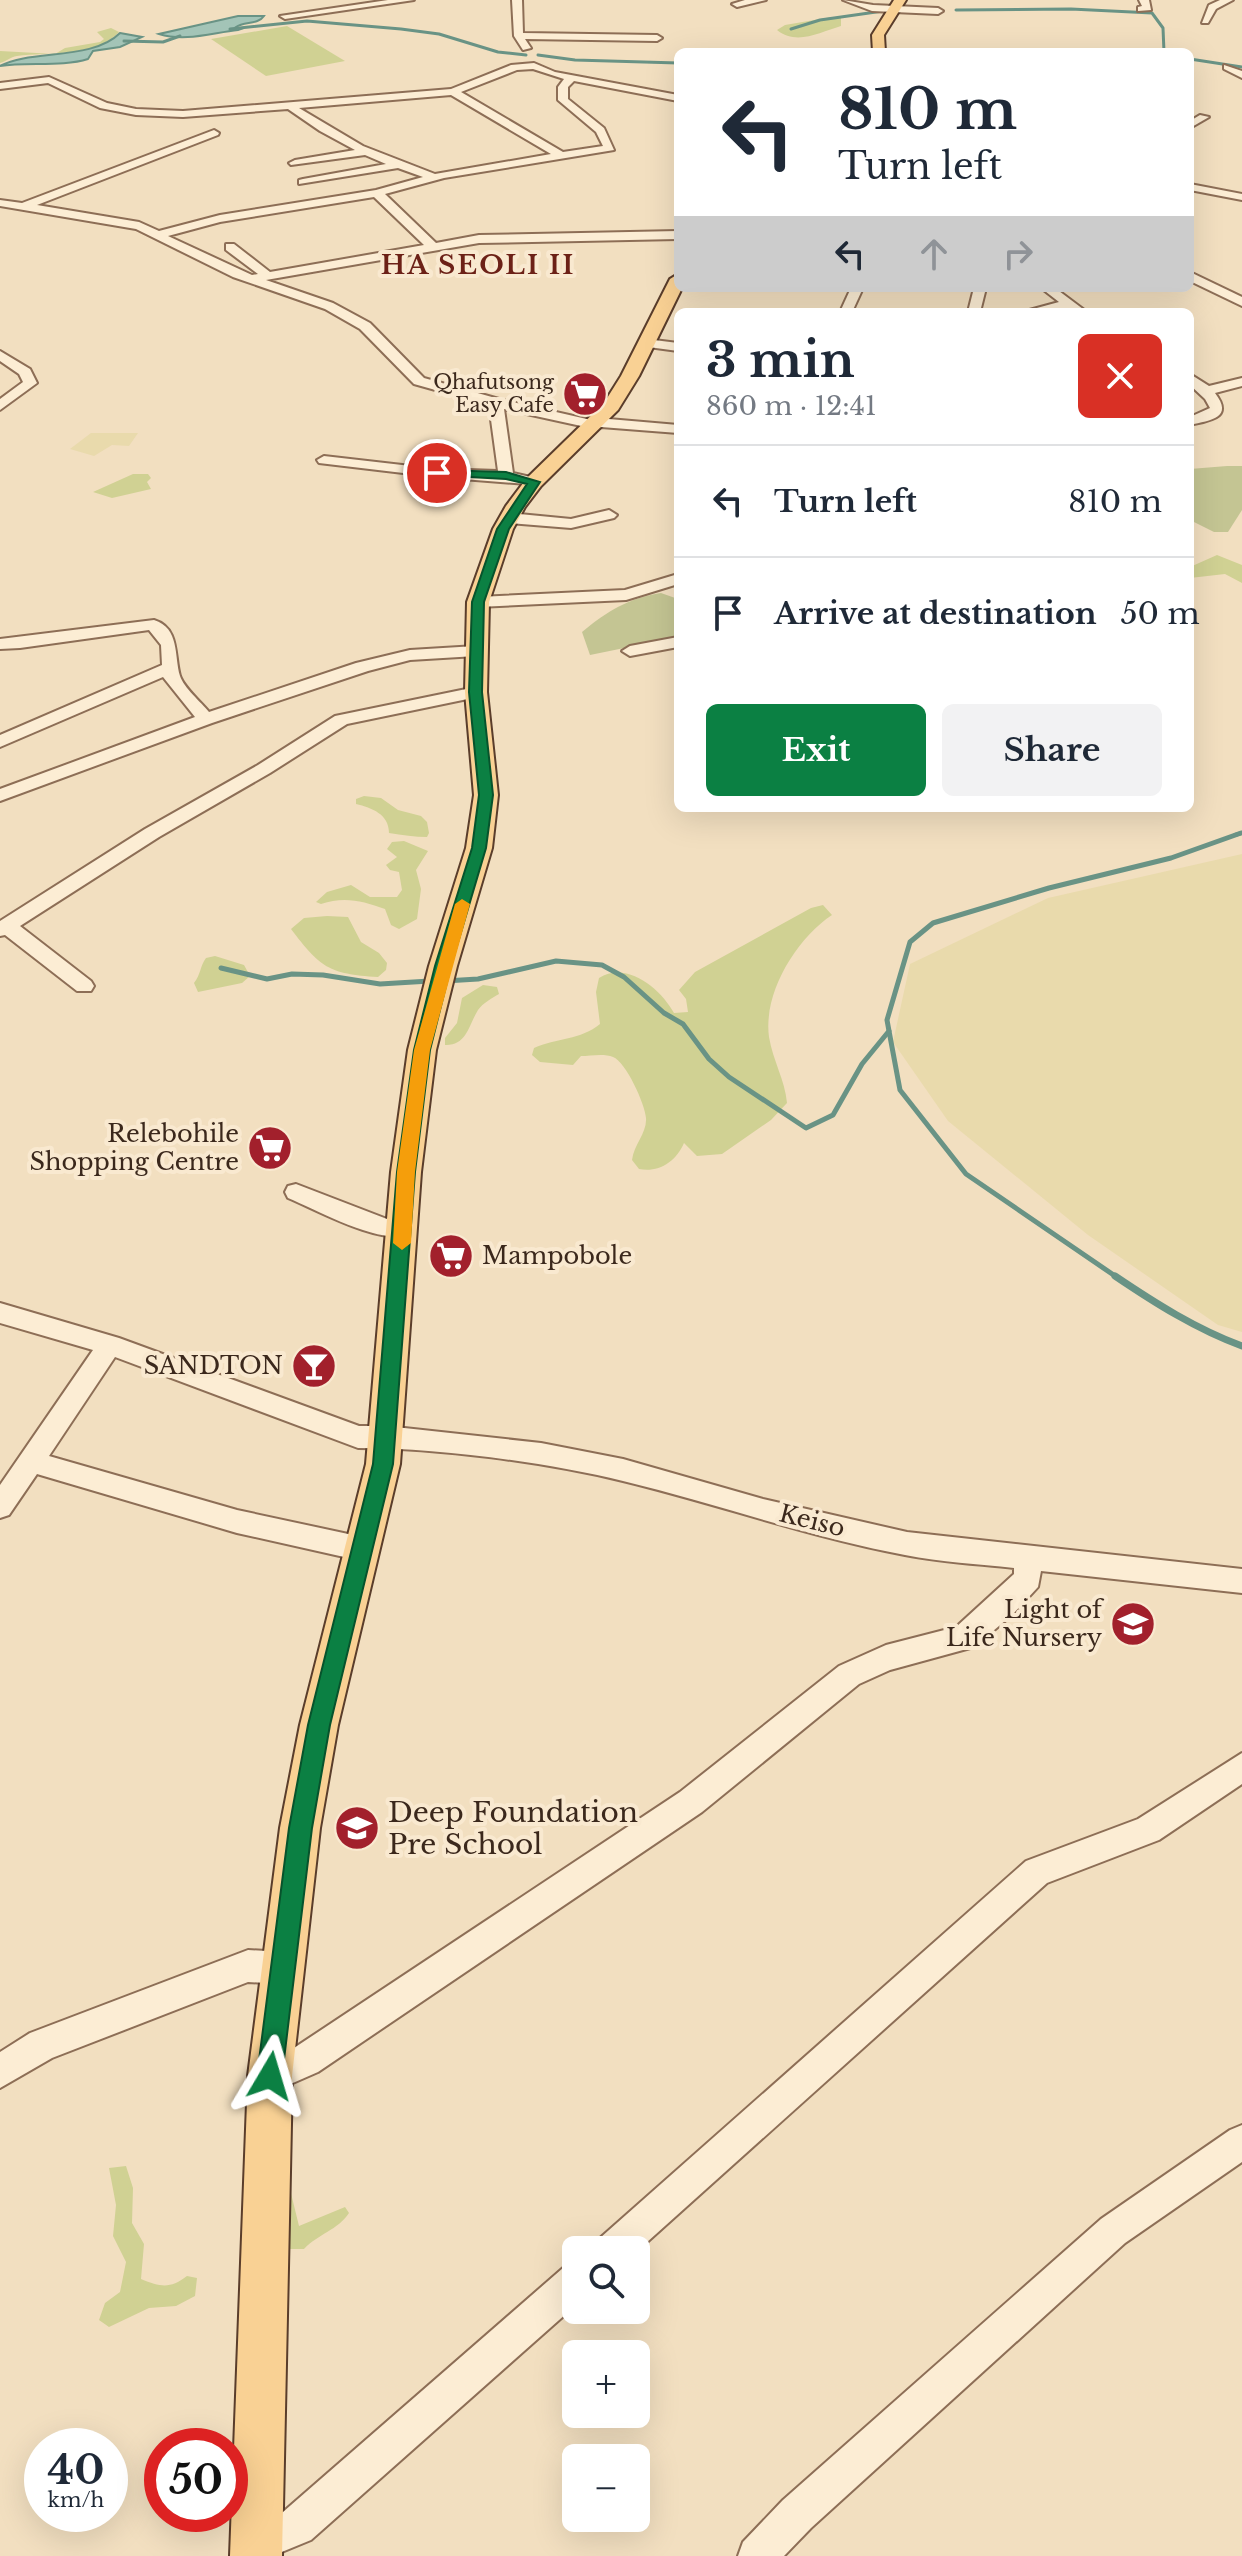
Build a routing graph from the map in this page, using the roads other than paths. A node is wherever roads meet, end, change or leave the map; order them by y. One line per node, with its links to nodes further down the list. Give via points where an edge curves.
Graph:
1 (409, 0): 10 (street)
2 (517, 0): 13 (street)
3 (761, 0): 7 (street)
4 (848, 0): 8 (street, via 872,8)
5 (1228, 0): 12 (street, via 1212,7)
6 (304, 4): 10 (street)
7 (737, 4)
8 (896, 6): 9 (street); 15 (main road, via 878,35)
9 (938, 11)
10 (326, 12): 11 (street)
11 (285, 16)
12 (1205, 21)
13 (519, 36): 14 (street); 16 (street, via 534,54)
14 (657, 38)
15 (879, 48)
16 (534, 66): 19 (street); 21 (street, via 515,67)
17 (1228, 67): 18 (street)
18 (1242, 75)
19 (571, 78): 22 (street); 30 (street, via 563,87 563,100 600,130 610,148)
20 (0, 86): 25 (street, via 49,80 104,106)
21 (453, 92): 23 (street); 30 (street)
22 (674, 97)
23 (292, 107): 24 (street); 29 (street)
24 (200, 113): 25 (street); 40 (street, via 214,133)
25 (183, 114): 27 (street)
26 (1204, 117): 28 (street)
27 (167, 123)
28 (1194, 123)
29 (368, 151): 31 (street); 32 (street)
30 (562, 156): 33 (street)
31 (295, 163)
32 (397, 165): 33 (street); 34 (street)
33 (433, 177): 37 (street)
34 (303, 182)
35 (1194, 188): 38 (street)
36 (0, 190): 40 (street)
37 (377, 193): 41 (street); 43 (street)
38 (1242, 197)
39 (0, 203): 40 (street)
40 (26, 205): 41 (street, via 108,219)
41 (157, 235): 45 (street)
42 (674, 235): 43 (street, via 479,239)
43 (431, 245): 45 (street)
44 (230, 247): 45 (street)
45 (260, 277): 59 (street, via 365,326 419,381)
46 (1194, 278): 49 (street)
47 (674, 292): 53 (main road)
48 (1052, 292): 50 (street)
49 (1242, 302)
50 (1068, 304): 51 (street); 52 (street)
51 (1048, 308)
52 (1074, 308)
53 (646, 343): 54 (street); 62 (main road)
54 (674, 346)
55 (0, 355): 60 (street, via 25,372 30,383)
56 (1194, 381): 58 (street)
57 (1242, 382): 58 (street)
58 (1206, 391): 61 (street, via 1217,409)
59 (496, 403): 62 (street); 65 (street)
60 (0, 406)
61 (1194, 420)
62 (596, 423): 63 (street); 66 (main road)
63 (674, 429)
64 (324, 460): 65 (street)
65 (506, 476): 66 (street)
66 (534, 482): 68 (main road)
67 (609, 515): 68 (street, via 586,525)
68 (509, 518): 70 (main road)
69 (674, 583): 70 (street, via 626,595)
70 (478, 602): 74 (main road)
71 (40, 643): 73 (street); 76 (street); 77 (street, via 154,625 169,645)
72 (674, 643): 75 (street)
73 (0, 644)
74 (476, 651): 78 (main road); 79 (street, via 410,655 362,667)
75 (630, 651)
76 (0, 661)
77 (169, 668): 79 (street); 80 (street)
78 (476, 692): 82 (street, via 341,720); 85 (main road, via 486,795 479,848 421,1059)
79 (206, 719): 81 (street)
80 (0, 742)
81 (0, 795)
82 (4, 929): 83 (street)
83 (84, 986)
84 (296, 1192): 85 (street, via 385,1228)
85 (403, 1229): 88 (main road)
86 (0, 1313): 87 (street, Keiso)
87 (110, 1345): 88 (street, Keiso, via 358,1437); 89 (street)
88 (386, 1437): 91 (main road); 92 (street, Keiso, via 541,1454 623,1470 907,1544)
89 (32, 1462): 90 (street); 91 (street, via 213,1517)
90 (0, 1507)
91 (362, 1549): 95 (main road, via 319,1725)
92 (1027, 1556): 93 (street, Keiso); 97 (street, via 1028,1578 964,1638 886,1658 849,1675 691,1802 306,2060)
93 (1242, 1581)
94 (1242, 1767): 99 (street, via 1148,1830 1037,1872)
95 (283, 1968): 96 (street, via 248,1966 42,2045); 97 (main road)
96 (0, 2071)
97 (270, 2076): 101 (main road)
98 (1242, 2142): 102 (street, via 1113,2231 797,2514)
99 (628, 2236)
100 (562, 2293): 101 (street, via 297,2526)
101 (256, 2550)
102 (757, 2556)

